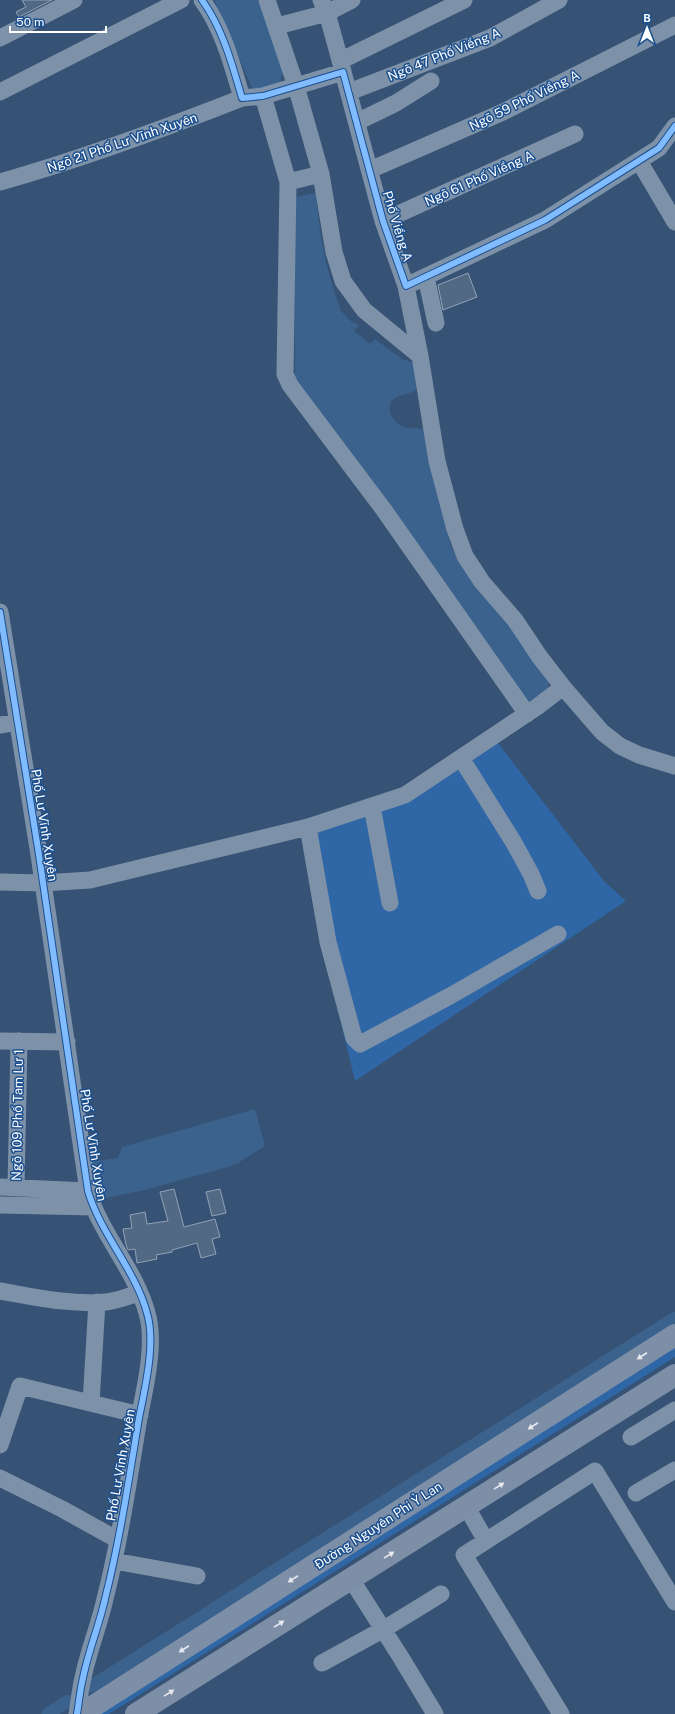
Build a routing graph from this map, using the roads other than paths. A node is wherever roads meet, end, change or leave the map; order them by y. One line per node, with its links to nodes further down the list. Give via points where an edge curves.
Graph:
1 (74, 0): 11 (street)
2 (181, 0): 15 (street)
3 (202, 0): 18 (street, via 213,15)
4 (267, 0): 10 (street)
5 (352, 0): 8 (street)
6 (464, 0): 12 (street)
7 (559, 0): 16 (street, Ngõ 47 Phố Viềng A, via 490,38)
8 (324, 7): 10 (street); 12 (street, Phố Viềng A)
9 (675, 25): 23 (street, Ngõ 59 Phố Viềng A, via 503,112)
10 (277, 26): 14 (street)
11 (0, 38)
12 (342, 66): 14 (street); 16 (street, Phố Viềng A)
13 (431, 81): 19 (street, via 396,103)
14 (296, 86): 17 (street); 24 (street)
15 (0, 92)
16 (349, 92): 19 (street, Phố Viềng A)
17 (265, 95): 18 (street); 26 (street)
18 (242, 98): 25 (street, Ngõ 21 Phố Lư Vĩnh Xuyên, via 170,126)
19 (357, 122): 23 (street, Phố Viềng A)
20 (675, 126): 22 (street, via 659,148)
21 (575, 134): 27 (street, Ngõ 61 Phố Viềng A)
22 (639, 161): 28 (street); 29 (street, via 545,220)
23 (370, 170): 27 (street, Phố Viềng A)
24 (321, 174): 26 (street); 32 (street, via 334,252 343,281 364,310)
25 (0, 182)
26 (288, 182): 35 (street, via 285,374 290,385)
27 (383, 221): 30 (street, Phố Viềng A)
28 (675, 222)
29 (426, 277): 30 (street); 31 (street)
30 (406, 286): 32 (street, Phố Viềng A)
31 (436, 323)
32 (420, 356): 34 (street, Phố Viềng A, via 437,461 465,556)
33 (0, 612): 36 (street, Phố Lư Vĩnh Xuyên)
34 (563, 687): 35 (street); 39 (street, Phố Viềng A, via 602,732 620,746)
35 (532, 710): 38 (street)
36 (18, 722): 37 (street); 43 (street, Phố Lư Vĩnh Xuyên)
37 (0, 725)
38 (461, 758): 40 (street, via 405,795); 44 (street, via 514,843)
39 (675, 766)
40 (372, 806): 41 (street); 45 (street)
41 (308, 827): 43 (street, via 90,880); 46 (street, via 328,942 354,1038 360,1044)
42 (0, 882): 43 (street)
43 (43, 883): 49 (street, Phố Lư Vĩnh Xuyên)
44 (538, 891)
45 (390, 903)
46 (558, 934)
47 (0, 1041): 48 (street)
48 (18, 1041): 49 (street); 50 (street, Ngõ 109 Phố Tam Lư 1)
49 (67, 1042): 51 (street, Phố Lư Vĩnh Xuyên)
50 (8, 1188): 51 (street)
51 (90, 1199): 52 (street); 54 (street, Phố Lư Vĩnh Xuyên)
52 (0, 1205)
53 (0, 1291): 55 (street, via 56,1301)
54 (139, 1293): 55 (street, via 107,1302); 60 (street, Phố Lư Vĩnh Xuyên, via 148,1313 151,1340 147,1385)
55 (97, 1302): 58 (street)
56 (675, 1335): 77 (main road, Đường Nguyên Phi Ỷ Lan, one-way to 77)
57 (675, 1375): 66 (main road, one-way to 57)
58 (91, 1403): 60 (street); 62 (street, via 20,1386)
59 (675, 1410): 61 (street)
60 (140, 1415): 67 (street, Phố Lư Vĩnh Xuyên)
61 (631, 1437)
62 (0, 1444)
63 (675, 1470): 65 (street)
64 (0, 1478): 67 (street)
65 (636, 1493)
66 (466, 1506): 68 (street); 71 (main road, one-way to 66)
67 (118, 1540): 69 (street, Phố Lư Vĩnh Xuyên)
68 (486, 1541): 73 (street, via 595,1471); 80 (street, via 464,1555)
69 (114, 1561): 70 (street); 76 (street, Phố Lư Vĩnh Xuyên, via 83,1678)
70 (197, 1576)
71 (351, 1579): 74 (street); 78 (main road, one-way to 71)
72 (441, 1594): 74 (street)
73 (675, 1602)
74 (384, 1629): 75 (street); 79 (street)
75 (322, 1662)
76 (77, 1714)
77 (81, 1714)
78 (136, 1714)
79 (435, 1714)
80 (561, 1714)

